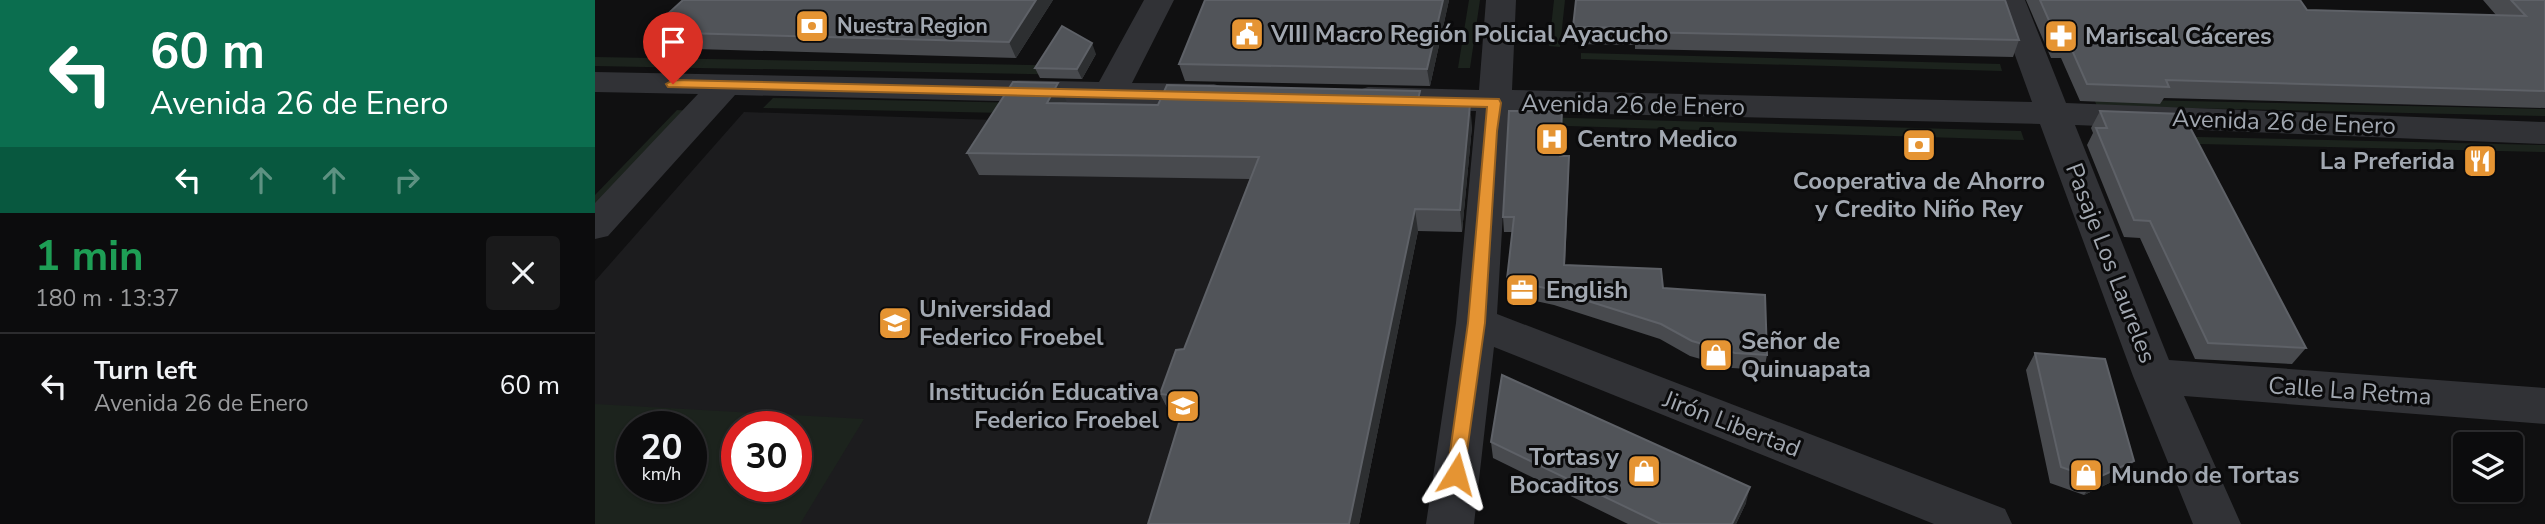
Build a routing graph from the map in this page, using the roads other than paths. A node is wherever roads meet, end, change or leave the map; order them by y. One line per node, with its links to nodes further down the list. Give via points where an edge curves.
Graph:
1 (1159, 0): 6 (street)
2 (1501, 0): 9 (street)
3 (2010, 0): 10 (street, Pasaje Los Laureles)
4 (595, 82): 5 (street)
5 (725, 86): 6 (street); 12 (street)
6 (1109, 93): 7 (street)
7 (1247, 96)
8 (1344, 98): 9 (street, Avenida 26 de Enero)
9 (1494, 103): 10 (street, Avenida 26 de Enero); 13 (street)
10 (2055, 113): 11 (street, Avenida 26 de Enero); 14 (street, Pasaje Los Laureles)
11 (2545, 133)
12 (595, 226)
13 (1476, 323): 16 (street); 17 (street, Jirón Libertad)
14 (2154, 376): 15 (street, Calle La Retma); 18 (street, Pasaje Los Laureles)
15 (2545, 406)
16 (1450, 524)
17 (1988, 524)
18 (2217, 524)

